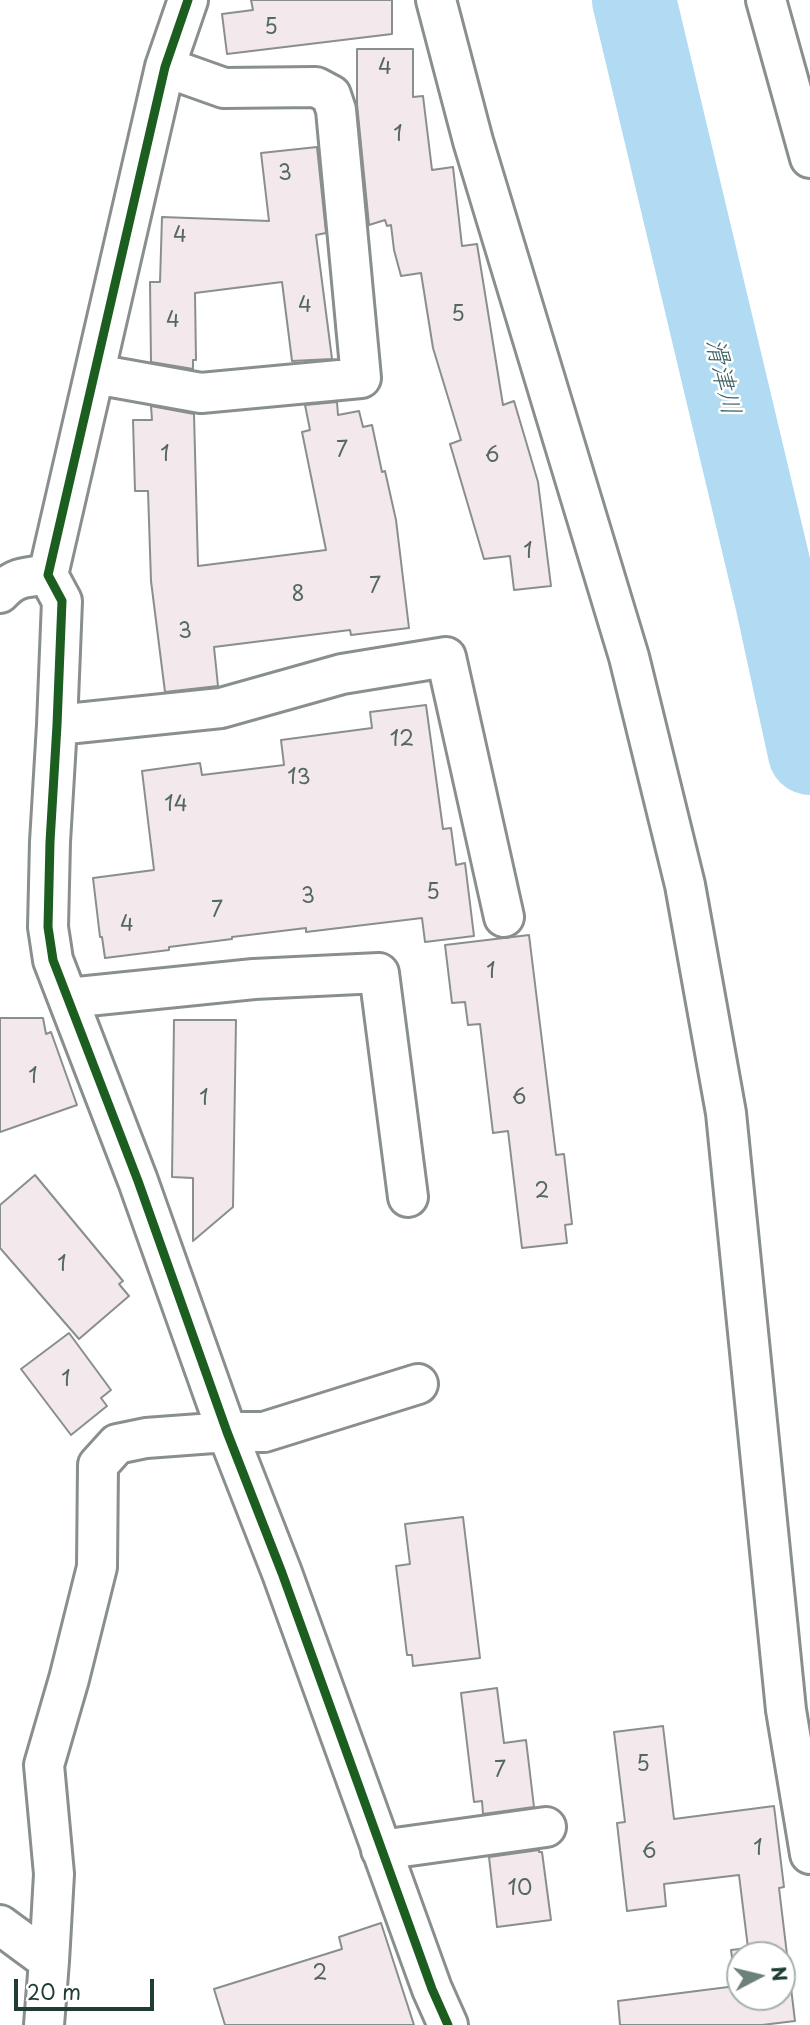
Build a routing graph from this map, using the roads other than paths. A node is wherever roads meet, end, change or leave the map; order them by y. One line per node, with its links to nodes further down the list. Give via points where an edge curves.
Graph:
1 (188, 0): 4 (street)
2 (436, 0): 17 (street, via 473,141 629,657 685,885 726,1114 786,1710)
3 (766, 0): 5 (street)
4 (165, 67): 6 (street); 6 (street, via 225,89 316,87 331,94 360,377 201,393)
5 (810, 158)
6 (95, 374): 7 (street)
7 (48, 575): 8 (street, via 23,577); 9 (street, via 62,601)
8 (0, 593)
9 (57, 725): 10 (street, via 221,708 342,674 446,657); 11 (street, via 48,927 53,960)
10 (504, 917)
11 (68, 998): 12 (street, via 254,979 379,973); 14 (street)
12 (408, 1196)
13 (418, 1384): 14 (street, via 264,1432)
14 (227, 1432): 16 (street); 19 (street, via 117,1444 98,1465 97,1567 44,1765 54,1874)
15 (547, 1827): 16 (street)
16 (381, 1850): 21 (street)
17 (810, 1854)
18 (0, 1925): 19 (street)
19 (49, 1961): 20 (street)
20 (44, 2025)
21 (448, 2025)

